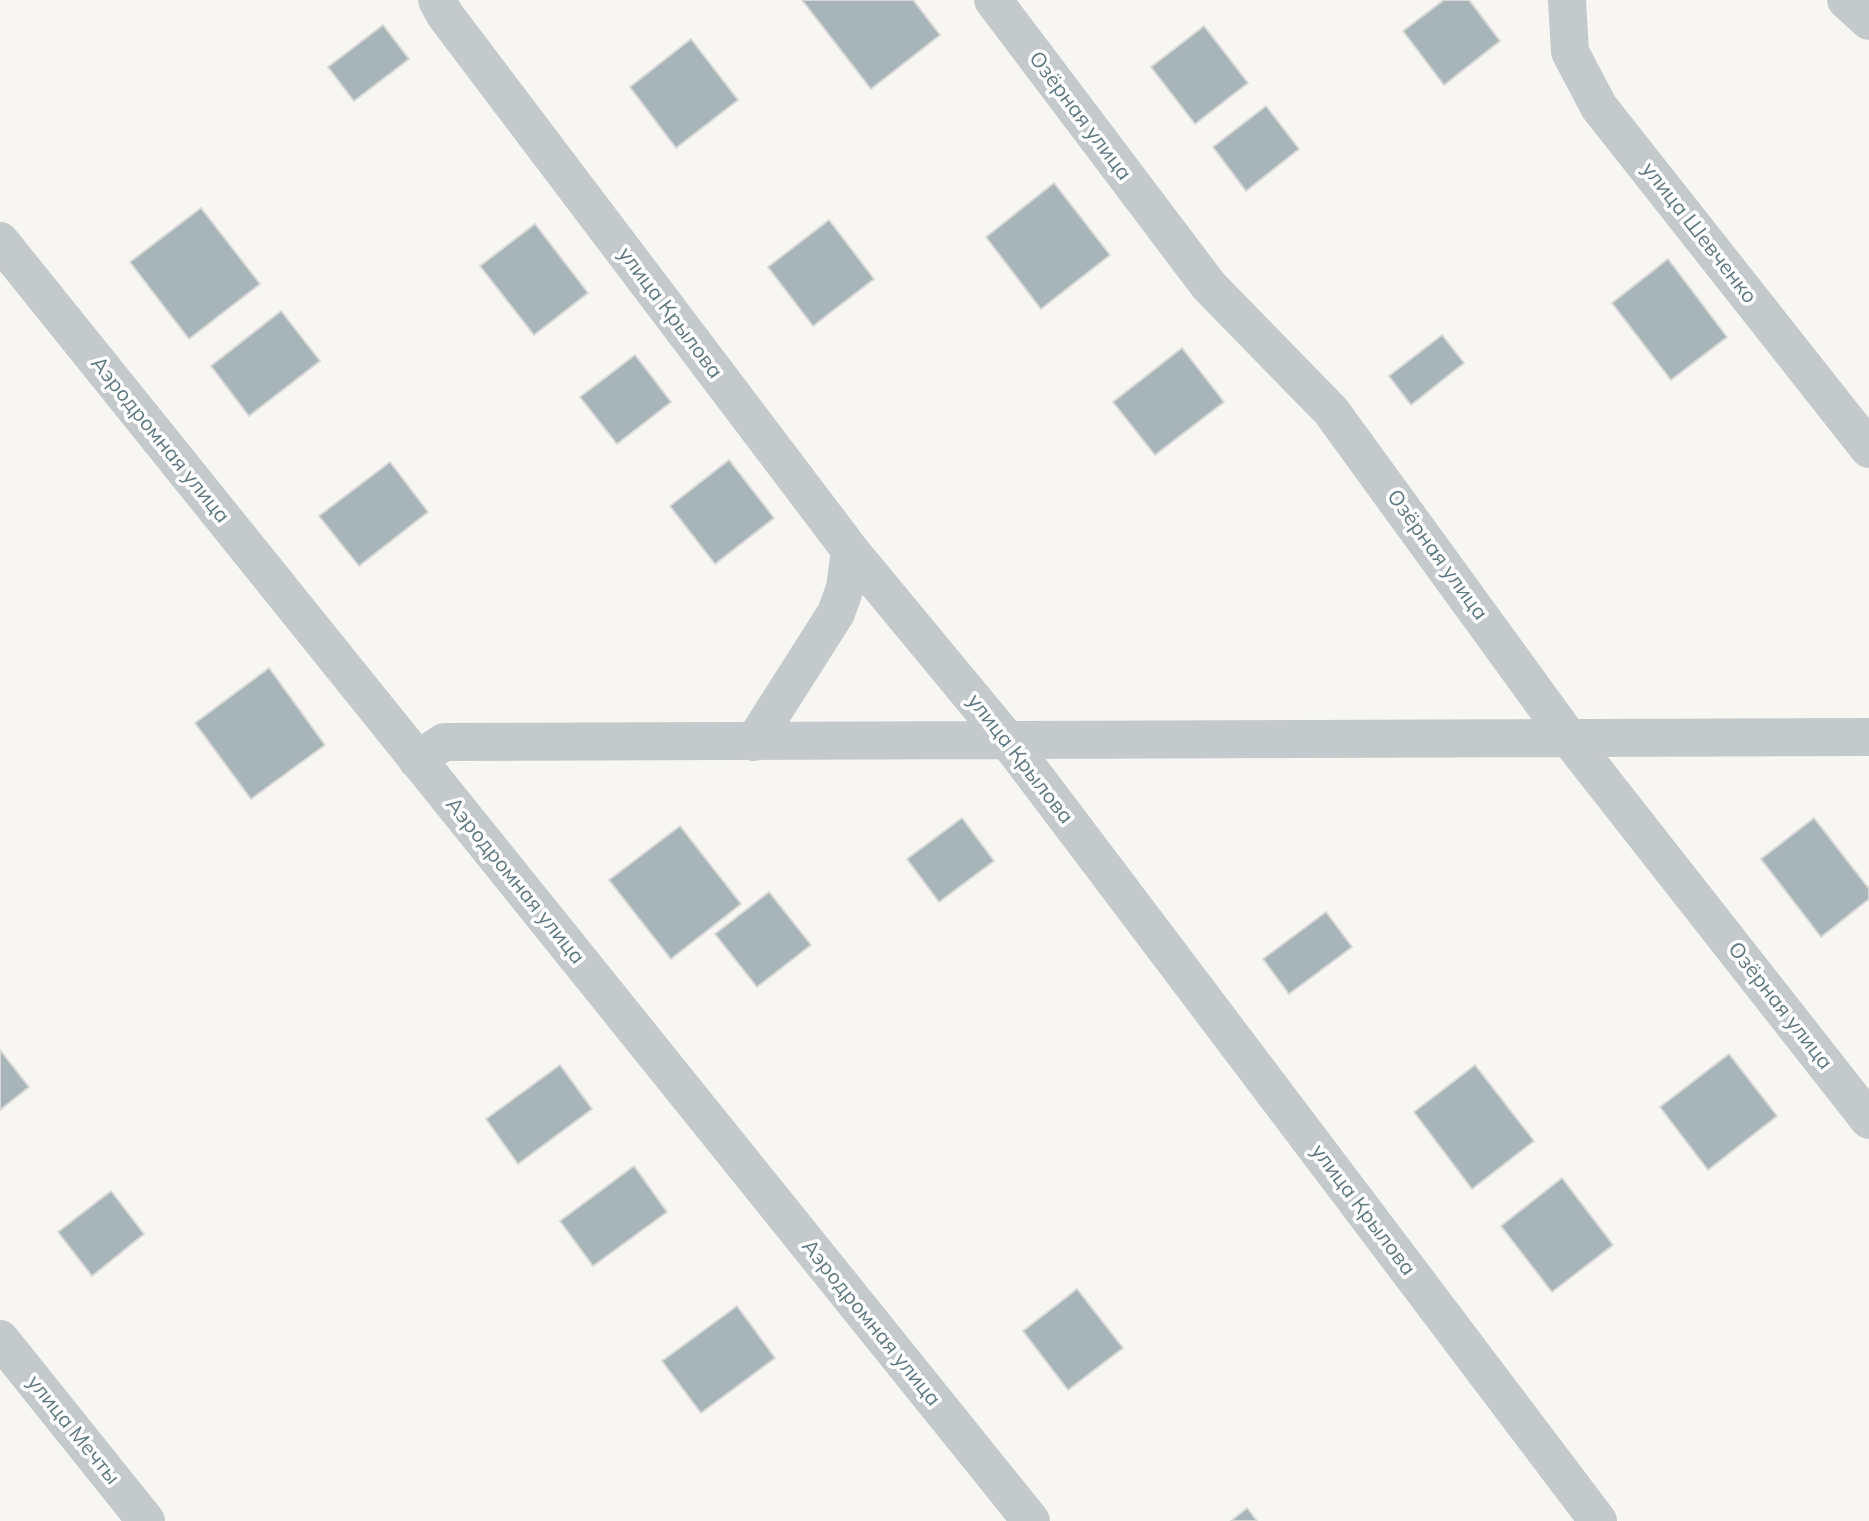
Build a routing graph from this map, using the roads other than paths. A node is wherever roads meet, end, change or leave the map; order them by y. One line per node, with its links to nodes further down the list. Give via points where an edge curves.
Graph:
1 (437, 0): 8 (street, улица Крылова)
2 (993, 0): 9 (street, Озёрная улица, via 1209,286 1331,411)
3 (1567, 0): 7 (street, улица Шевченко, via 1570,52 1600,107)
4 (1846, 0): 5 (street)
5 (1869, 21)
6 (0, 241): 13 (street, Аэродромная улица)
7 (1869, 449)
8 (850, 550): 11 (street, via 836,613); 12 (street, улица Крылова)
9 (1568, 737): 10 (street); 12 (street); 14 (street, Озёрная улица)
10 (1869, 737)
11 (754, 742): 12 (street); 13 (street, via 444,742)
12 (1009, 742): 18 (street, улица Крылова)
13 (417, 760): 17 (street, Аэродромная улица)
14 (1869, 1120)
15 (0, 1339): 16 (street, улица Мечты)
16 (146, 1521)
17 (1031, 1521)
18 (1598, 1521)

